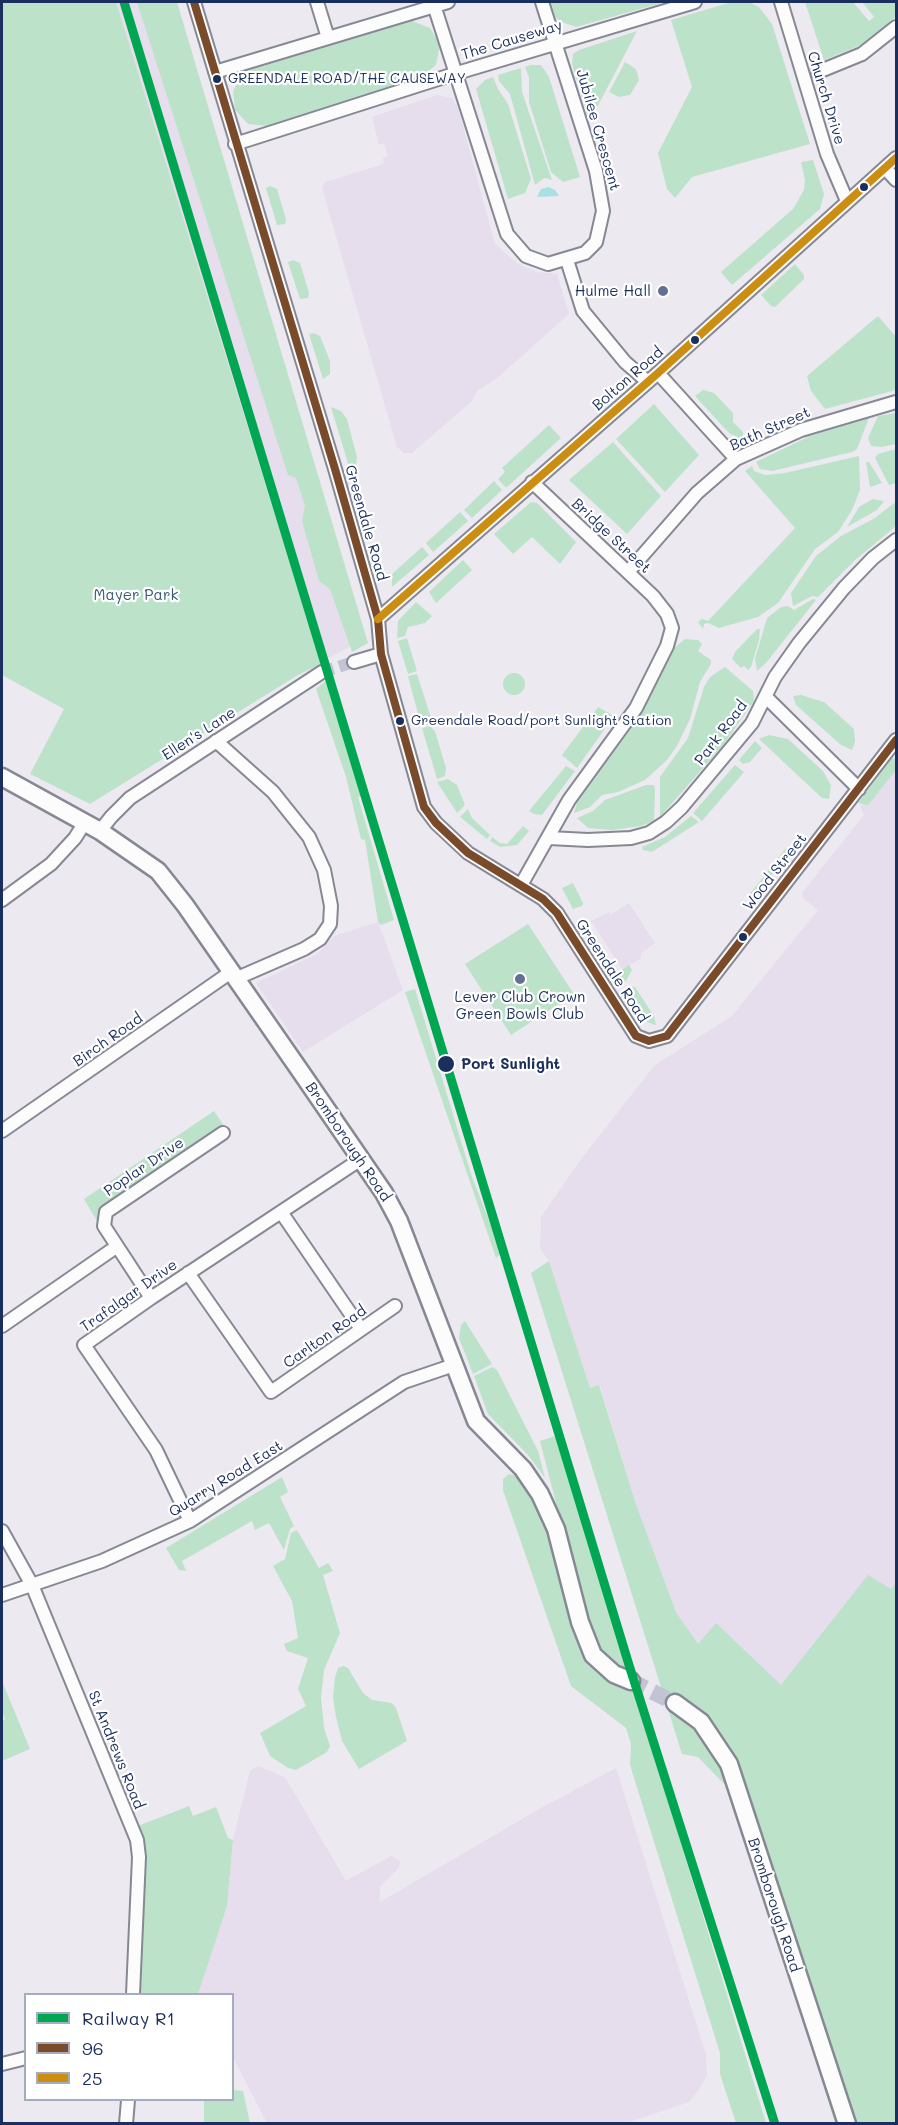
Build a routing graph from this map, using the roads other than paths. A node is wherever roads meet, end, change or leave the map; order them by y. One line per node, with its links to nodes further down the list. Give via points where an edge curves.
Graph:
1 (194, 2): 11 (street, Greendale Road)
2 (317, 2): 9 (street)
3 (448, 2): 6 (street)
4 (695, 2): 10 (street, The Causeway)
5 (781, 2): 18 (street, Church Drive, via 826,154)
6 (434, 3): 9 (street); 13 (street, Jubilee Crescent)
7 (542, 3): 10 (street, Jubilee Crescent)
8 (897, 27): 12 (street, via 862,54)
9 (328, 38): 11 (street)
10 (556, 42): 13 (street, The Causeway); 19 (street, Jubilee Crescent, via 596,171 603,211 596,242 585,253)
11 (215, 72): 14 (street, Greendale Road)
12 (818, 72)
13 (457, 73): 14 (street, The Causeway); 19 (street, Jubilee Crescent, via 507,234 526,256 548,264)
14 (235, 144): 27 (street, Greendale Road)
15 (897, 159): 16 (street, Bolton Road)
16 (885, 168): 17 (street); 18 (street, Bolton Road)
17 (897, 180)
18 (847, 201): 20 (street, Bolton Road)
19 (567, 260): 21 (street, via 583,311 625,362)
20 (658, 373): 21 (street, Bolton Road); 23 (street)
21 (648, 382): 24 (street, Bolton Road)
22 (897, 402): 23 (street, Bath Street, via 801,430)
23 (736, 459): 26 (street, Bath Street, via 697,493)
24 (531, 482): 26 (street, Bridge Street); 27 (street, Bolton Road)
25 (897, 540): 31 (street, Park Road, via 844,588 799,643)
26 (628, 572): 38 (street, Bridge Street, via 667,614 672,628 668,646 636,708 569,800)
27 (378, 619): 28 (street, Greendale Road)
28 (381, 654): 29 (street); 39 (street, Greendale Road, via 424,807 468,853)
29 (354, 662)
30 (322, 672): 33 (street, Ellen's Lane)
31 (766, 697): 35 (street); 38 (street, Park Road, via 752,723 682,807 649,833 598,840)
32 (897, 740): 35 (street, Wood Street)
33 (216, 741): 37 (street, Ellen's Lane, via 130,798); 41 (street, Birch Road, via 273,792 309,837 324,870 331,906 330,924 320,939)
34 (2, 777): 36 (street, Bromborough Road)
35 (859, 789): 42 (street, Wood Street, via 667,1036)
36 (85, 822): 37 (street, Bromborough Road); 40 (street, via 51,864)
37 (100, 831): 41 (street, Bromborough Road, via 158,871)
38 (549, 838): 39 (street)
39 (521, 885): 42 (street, Greendale Road, via 557,913 628,1026 636,1036)
40 (2, 900)
41 (233, 976): 43 (street, Birch Road); 45 (street, Bromborough Road)
42 (649, 1041)
43 (2, 1131)
44 (223, 1132): 47 (street, Poplar Drive, via 106,1212 104,1226)
45 (361, 1159): 46 (street, Trafalgar Drive); 55 (street, Bromborough Road, via 399,1221)
46 (281, 1212): 48 (street, Trafalgar Drive); 54 (street)
47 (116, 1248): 49 (street, Poplar Drive); 52 (street)
48 (188, 1273): 49 (street, Trafalgar Drive); 54 (street, Carlton Road, via 271,1392)
49 (151, 1298): 56 (street, Trafalgar Drive, via 84,1345 156,1450)
50 (15, 1300): 52 (street)
51 (395, 1306): 54 (street, Carlton Road)
52 (22, 1312): 53 (street)
53 (2, 1326)
54 (361, 1329)
55 (454, 1365): 56 (street, Quarry Road East, via 404,1382); 60 (street, Bromborough Road, via 476,1421 540,1494 556,1529 580,1622 593,1655 614,1674)
56 (190, 1521): 58 (street, Quarry Road East, via 102,1561)
57 (2, 1531): 58 (street, St Andrews Road)
58 (32, 1585): 59 (street, Quarry Road East); 62 (street, St Andrews Road, via 137,1840 140,1857)
59 (2, 1595)
60 (631, 1681)
61 (675, 1703): 67 (street, Bromborough Road, via 701,1722 729,1764)
62 (134, 1993)
63 (24, 2058): 64 (street)
64 (2, 2064)
65 (128, 2101): 66 (street)
66 (126, 2124)
67 (847, 2124)

